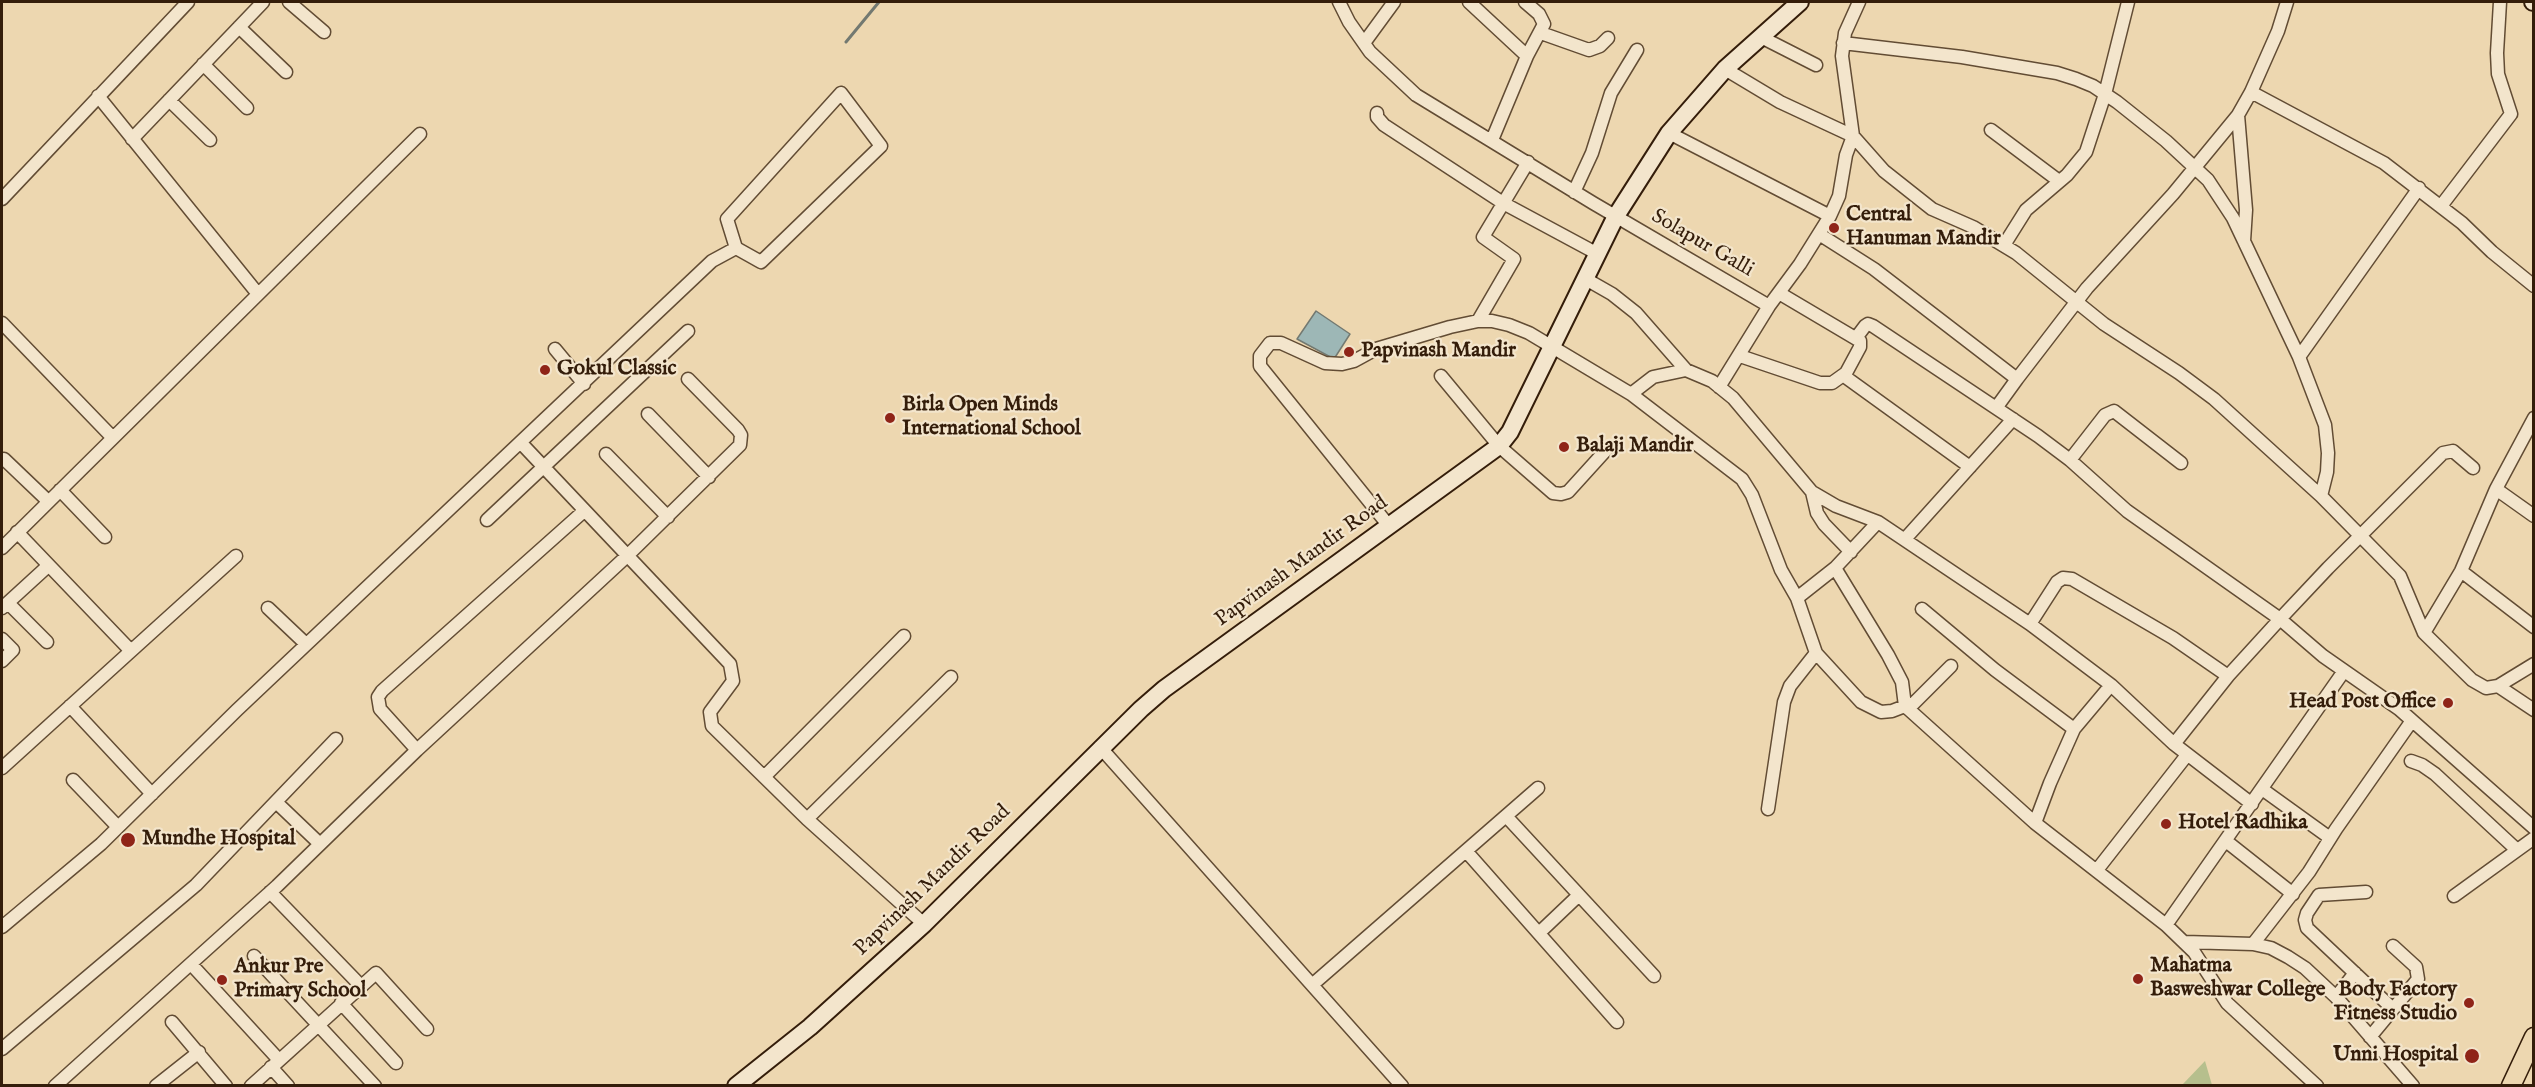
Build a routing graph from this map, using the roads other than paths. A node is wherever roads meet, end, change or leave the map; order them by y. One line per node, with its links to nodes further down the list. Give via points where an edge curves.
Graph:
1 (188, 2): 28 (street)
2 (263, 2): 13 (street)
3 (290, 2): 14 (street)
4 (1339, 2): 18 (street, Solapur Galli)
5 (1394, 2): 18 (street)
6 (1469, 2): 21 (street)
7 (1526, 2): 15 (street, via 1542,19)
8 (1800, 2): 16 (street, Papvinash Mandir Road)
9 (1859, 2): 19 (street)
10 (2128, 2): 27 (street)
11 (2287, 2): 26 (street)
12 (2500, 2): 47 (street, via 2498,74 2511,114)
13 (239, 27): 22 (street); 25 (street)
14 (324, 32)
15 (1541, 33): 17 (street, via 1589,50 1595,50); 21 (street)
16 (1761, 37): 23 (street); 24 (street, Papvinash Mandir Road)
17 (1608, 38)
18 (1364, 43): 39 (street, Solapur Galli, via 1416,95)
19 (1843, 43): 27 (street, via 2057,73); 36 (street)
20 (1637, 50): 44 (street, via 1611,93 1592,153)
21 (1527, 56): 39 (street)
22 (203, 64): 29 (street); 30 (street)
23 (1816, 65)
24 (1725, 69): 34 (street, Papvinash Mandir Road); 36 (street, via 1780,102)
25 (286, 72)
26 (2251, 92): 32 (street); 43 (street, via 2366,152)
27 (2105, 94): 41 (street); 42 (street, via 2086,152)
28 (98, 96): 37 (street); 45 (street)
29 (169, 100): 37 (street); 38 (street)
30 (247, 108)
31 (1377, 113): 46 (street, via 1384,125)
32 (2238, 115): 41 (street); 51 (street, via 2246,210)
33 (1991, 130): 42 (street)
34 (1670, 133): 48 (street, Papvinash Mandir Road); 49 (street)
35 (420, 134): 58 (street)
36 (1853, 136): 49 (street, via 1839,196); 52 (street, via 1884,171 1932,209)
37 (132, 139): 58 (street)
38 (210, 140)
39 (1492, 140): 40 (street, Solapur Galli)
40 (1528, 162): 44 (street, Solapur Galli); 46 (street)
41 (2195, 167): 51 (street, via 2219,195); 59 (street)
42 (2059, 182): 52 (street, via 2026,210)
43 (2419, 188): 47 (street); 68 (street)
44 (1574, 192): 48 (street, Solapur Galli)
45 (2, 199)
46 (1503, 203): 54 (street); 61 (street, via 1483,237 1514,259)
47 (2441, 206): 56 (street)
48 (1616, 216): 54 (street, Papvinash Mandir Road); 60 (street, Solapur Galli)
49 (1830, 216): 50 (street)
50 (1819, 234): 57 (street); 73 (street, via 1874,269)
51 (2244, 242): 68 (street)
52 (2004, 245): 59 (street)
53 (736, 248): 53 (street, via 727,219 841,93 881,146 761,262); 74 (street, via 712,261)
54 (1596, 253): 55 (street, Papvinash Mandir Road)
55 (1584, 278): 65 (street, Papvinash Mandir Road); 69 (street, via 1636,313)
56 (2534, 286)
57 (1779, 293): 60 (street); 64 (street)
58 (258, 294): 81 (street)
59 (2075, 302): 73 (street); 96 (street, via 2214,399)
60 (1769, 306): 67 (street)
61 (1478, 321): 65 (street, via 1509,325); 103 (street, via 1389,345 1342,364 1325,363 1281,342 1270,343 1260,356 1260,366)
62 (2, 323): 81 (street)
63 (688, 331): 90 (street)
64 (1856, 338): 71 (street, via 1861,344); 77 (street, via 1868,324 1873,326)
65 (1552, 345): 76 (street); 83 (street, Papvinash Mandir Road, via 1510,432)
66 (555, 349): 74 (street)
67 (1740, 356): 71 (street, via 1820,383 1832,383); 75 (street)
68 (2299, 357): 96 (street, via 2325,425 2327,472)
69 (1686, 370): 75 (street); 76 (street, via 1653,377)
70 (1441, 376): 83 (street)
71 (1844, 376): 89 (street)
72 (688, 379): 92 (street, via 741,435 740,445)
73 (2017, 379): 77 (street)
74 (584, 384): 82 (street)
75 (1719, 387): 95 (street, via 1752,419)
76 (1631, 394): 115 (street, via 1742,479 1752,495 1780,570)
77 (1996, 408): 80 (street)
78 (648, 414): 92 (street)
79 (2534, 418): 93 (street)
80 (2013, 419): 87 (street); 89 (street)
81 (113, 438): 94 (street)
82 (521, 443): 90 (street); 126 (street)
83 (1499, 446): 84 (street, via 1548,490 1561,494 1568,492); 103 (street, Papvinash Mandir Road)
84 (1607, 449)
85 (606, 454): 100 (street)
86 (4, 459): 97 (street)
87 (2070, 460): 88 (street, via 2105,415 2114,411); 119 (street, via 2127,511)
88 (2181, 463)
89 (1970, 466): 107 (street)
90 (543, 467): 98 (street); 101 (street)
91 (2473, 468): 105 (street, via 2453,451 2443,453)
92 (709, 477): 100 (street)
93 (2496, 489): 99 (street); 114 (street)
94 (60, 490): 97 (street); 106 (street)
95 (1812, 492): 102 (street); 109 (street, via 1820,519)
96 (2321, 496): 105 (street)
97 (48, 501): 104 (street)
98 (584, 511): 111 (street); 145 (street, via 382,691 378,697 380,709)
99 (2534, 516)
100 (668, 517): 111 (street)
101 (487, 520)
102 (1878, 522): 107 (street); 109 (street)
103 (1389, 526): 144 (street, Papvinash Mandir Road, via 1164,689)
104 (17, 532): 108 (street); 112 (street)
105 (2362, 536): 119 (street); 122 (street, via 2400,576)
106 (105, 537)
107 (1905, 539): 120 (street)
108 (2, 548)
109 (1851, 552): 113 (street)
110 (237, 556): 127 (street)
111 (627, 556): 145 (street); 149 (street, via 730,664 734,681 710,712 710,720)
112 (48, 566): 116 (street); 127 (street)
113 (1835, 568): 115 (street); 138 (street, via 1893,664 1905,691)
114 (2461, 571): 121 (street); 122 (street)
115 (1797, 598): 128 (street)
116 (5, 605): 125 (street)
117 (268, 608): 126 (street)
118 (1922, 609): 141 (street)
119 (2280, 619): 132 (street); 133 (street)
120 (2030, 624): 133 (street, via 2057,582 2072,579 2173,638); 135 (street)
121 (2534, 627)
122 (2424, 633): 136 (street, via 2472,680 2486,688)
123 (904, 636): 149 (street)
124 (2, 639): 129 (street, via 13,650)
125 (48, 642)
126 (306, 644): 153 (street)
127 (131, 651): 137 (street)
128 (1816, 653): 138 (street, via 1870,708 1881,712); 156 (street, via 1799,673 1784,702)
129 (2, 661)
130 (2534, 664): 136 (street)
131 (1951, 666): 138 (street)
132 (2344, 671): 140 (street); 152 (street)
133 (2228, 676): 143 (street)
134 (951, 677): 158 (street)
135 (2111, 685): 141 (street); 143 (street)
136 (2498, 686): 139 (street)
137 (70, 706): 148 (street); 153 (street)
138 (1907, 708): 159 (street)
139 (2534, 710)
140 (2411, 722): 161 (street); 162 (street)
141 (2074, 729): 159 (street)
142 (336, 740): 154 (street)
143 (2174, 744): 146 (street)
144 (1100, 747): 175 (street, Papvinash Mandir Road); 186 (street)
145 (417, 750): 165 (street)
146 (2187, 755): 155 (street); 168 (street)
147 (2411, 762): 166 (street, via 2427,768)
148 (2, 768)
149 (764, 777): 158 (street)
150 (72, 780): 160 (street)
151 (1538, 788): 157 (street)
152 (2262, 789): 155 (street); 162 (street)
153 (152, 794): 160 (street)
154 (276, 802): 165 (street); 197 (street, via 196,885)
155 (2252, 804): 164 (street)
156 (1768, 809)
157 (1506, 816): 167 (street); 172 (street)
158 (807, 819): 175 (street)
159 (2035, 823): 168 (street)
160 (118, 827): 177 (street)
161 (2534, 828)
162 (2330, 838): 169 (street)
163 (2534, 838): 166 (street)
164 (2226, 841): 169 (street); 176 (street)
165 (320, 844): 170 (street)
166 (2517, 850): 174 (street)
167 (1466, 851): 178 (street); 186 (street)
168 (2097, 870): 176 (street)
169 (2296, 889): 173 (street); 180 (street)
170 (270, 892): 183 (street); 187 (street)
171 (2366, 892): 173 (street)
172 (1579, 895): 178 (street); 185 (street)
173 (2319, 895): 184 (street, via 2307,913 2307,928)
174 (2454, 896)
175 (924, 924): 208 (street, Papvinash Mandir Road, via 810,1027)
176 (2166, 925): 179 (street)
177 (2, 927)
178 (1539, 933): 192 (street)
179 (2185, 942): 180 (street); 210 (street, via 2227,1003)
180 (2253, 944): 188 (street, via 2288,957)
181 (2393, 946): 190 (street, via 2419,973 2417,983)
182 (254, 956): 193 (street)
183 (191, 964): 200 (street); 202 (street)
184 (2355, 973): 188 (street); 190 (street)
185 (1654, 975)
186 (1312, 985): 209 (street)
187 (361, 986): 189 (street); 194 (street, via 376,973)
188 (2336, 997): 195 (street)
189 (341, 1003): 193 (street); 199 (street)
190 (2393, 1009): 195 (street)
191 (172, 1022): 198 (street)
192 (1617, 1022)
193 (319, 1024): 200 (street); 207 (street)
194 (427, 1029)
195 (2370, 1036): 211 (street)
196 (2534, 1037): 212 (main road)
197 (2, 1049)
198 (199, 1052): 203 (street); 204 (street)
199 (396, 1063)
200 (275, 1064): 205 (street); 206 (street)
201 (2534, 1064): 213 (main road)
202 (55, 1086)
203 (156, 1086)
204 (226, 1086)
205 (251, 1086)
206 (288, 1086)
207 (375, 1086)
208 (736, 1086)
209 (1402, 1086)
210 (2317, 1086)
211 (2413, 1086)
212 (2511, 1086)
213 (2525, 1086)

